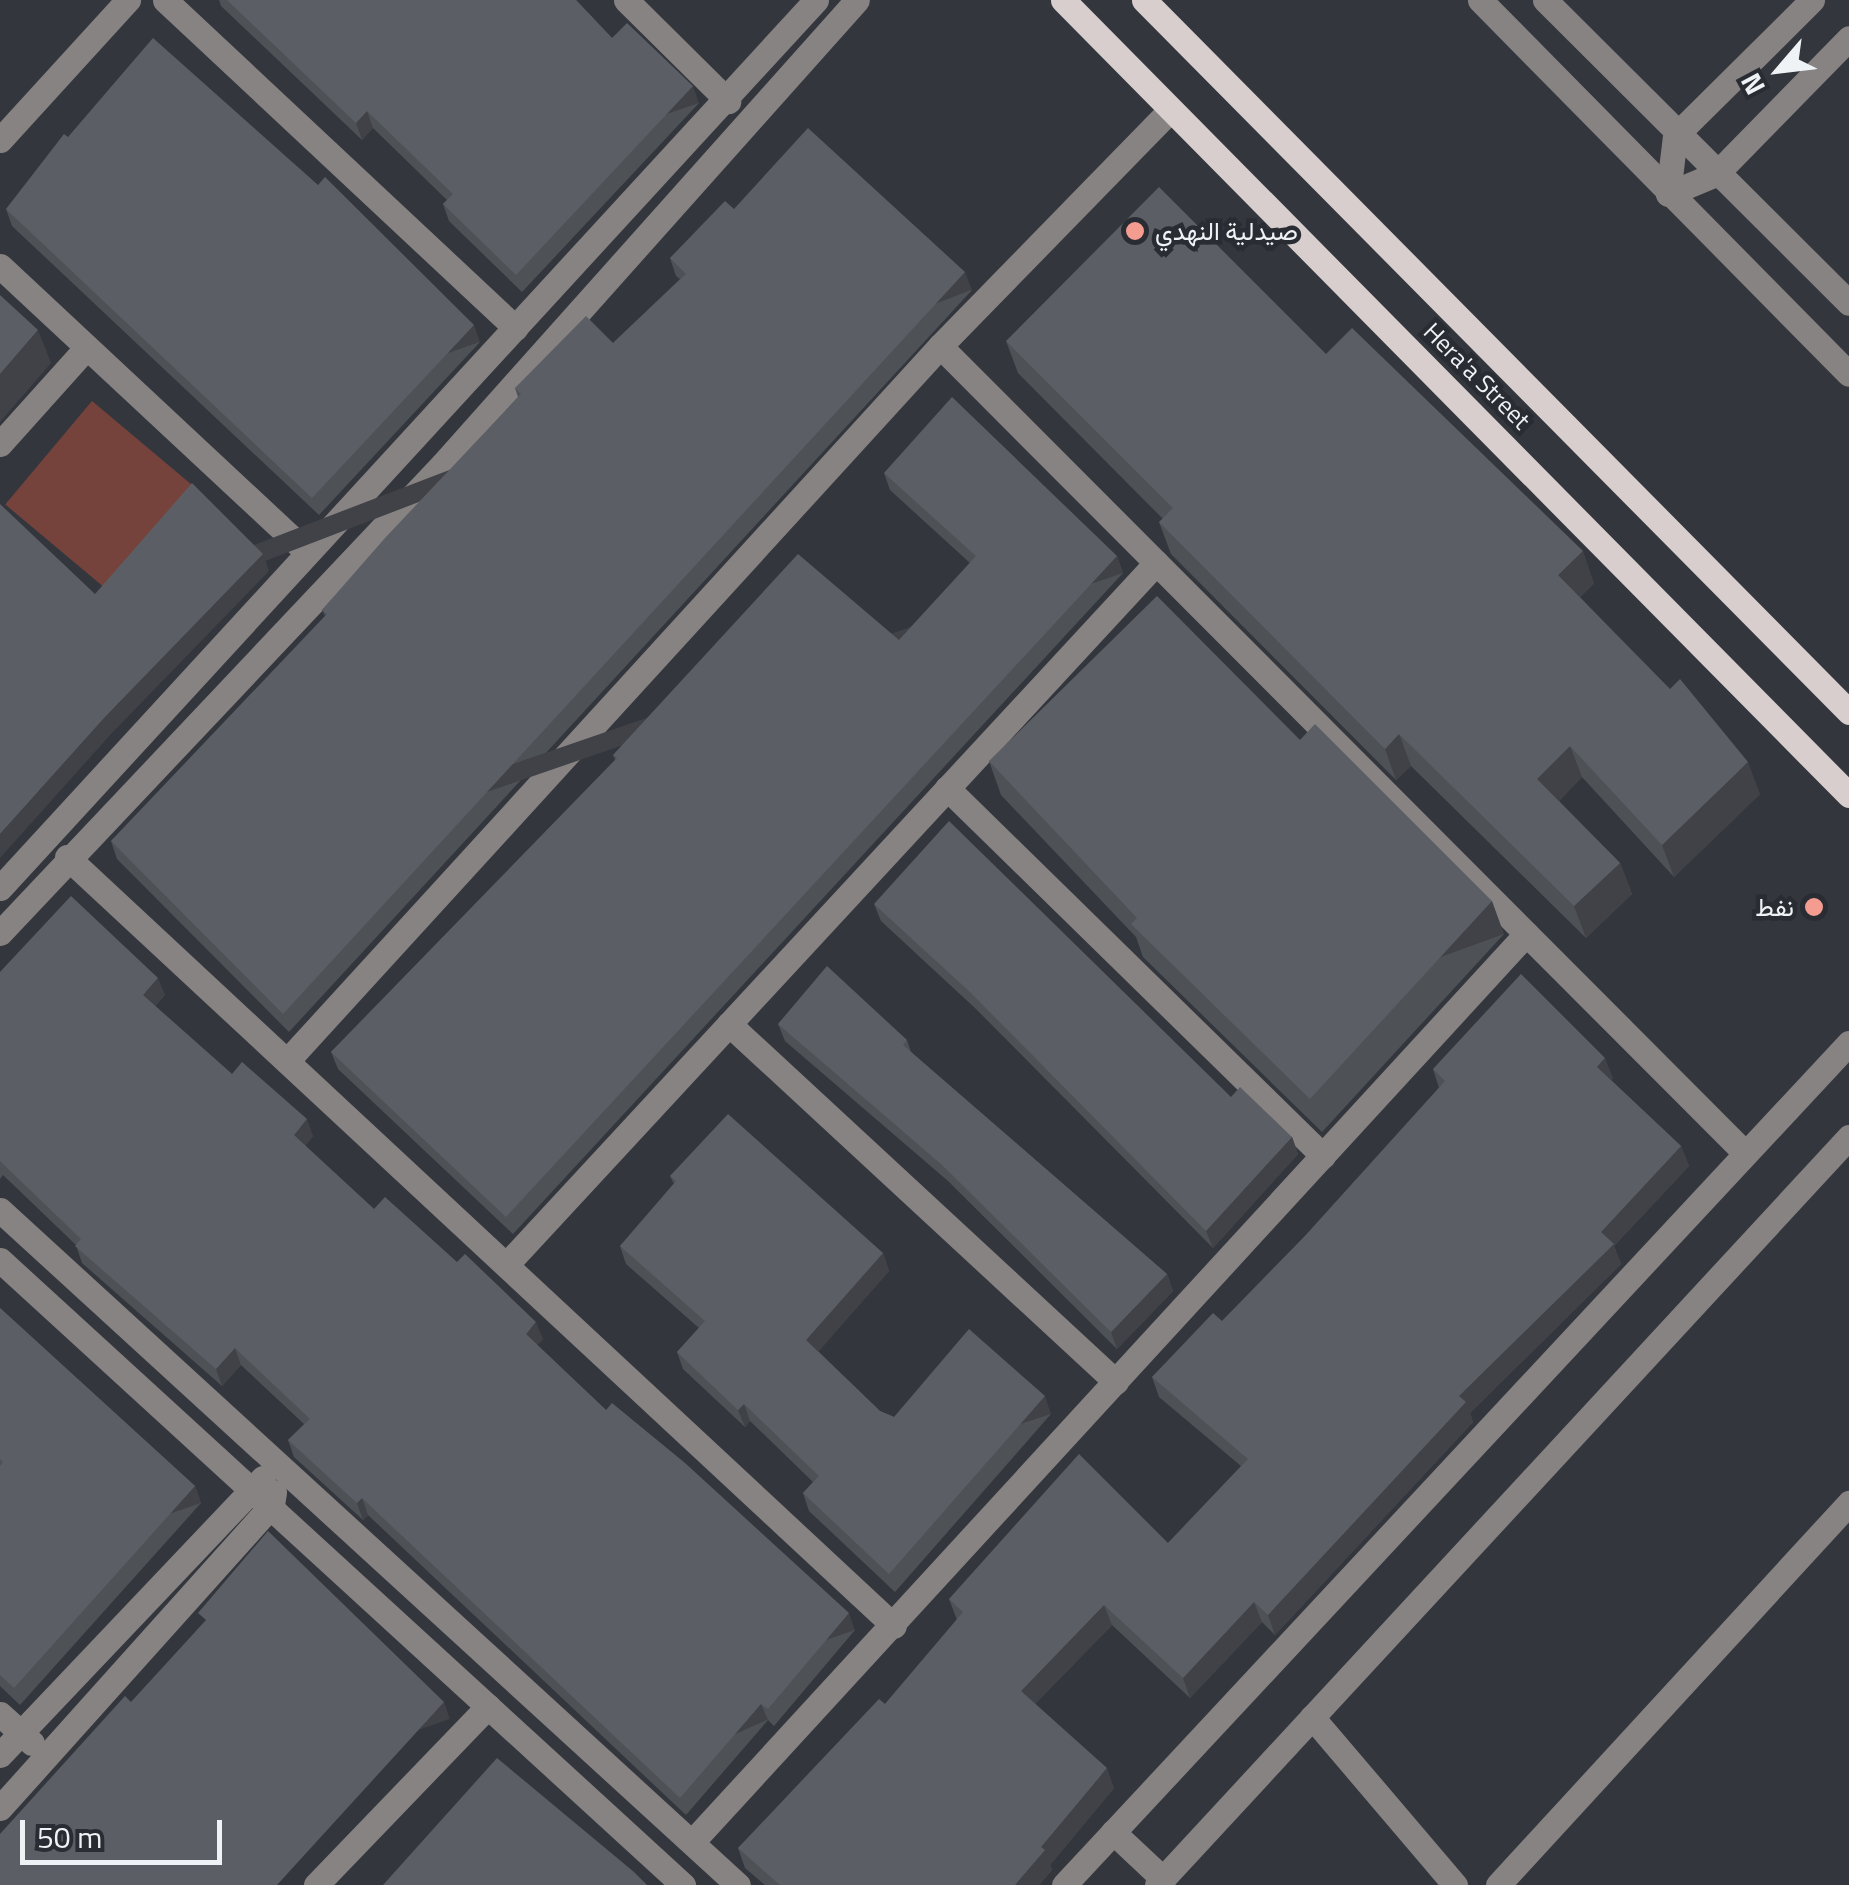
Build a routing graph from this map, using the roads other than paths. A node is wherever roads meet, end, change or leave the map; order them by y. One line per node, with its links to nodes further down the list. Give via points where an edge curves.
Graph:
1 (128, 0): 15 (street)
2 (165, 0): 20 (street)
3 (626, 0): 12 (street)
4 (816, 0): 12 (street)
5 (858, 0): 26 (street)
6 (1063, 0): 13 (main road, Hera'a Street)
7 (1144, 0): 29 (main road, Hera'a Street)
8 (1480, 0): 17 (street)
9 (1545, 0): 14 (street)
10 (1812, 0): 14 (street)
11 (1849, 38): 16 (street)
12 (728, 101): 20 (street)
13 (1170, 110): 21 (street); 31 (main road, Hera'a Street)
14 (1675, 136): 16 (street); 17 (street)
15 (0, 140)
16 (1716, 174): 17 (street); 19 (street)
17 (1668, 194): 23 (street)
18 (0, 266): 22 (street)
19 (1849, 303)
20 (515, 328): 24 (street)
21 (940, 346): 28 (street); 38 (street)
22 (87, 347): 25 (street); 27 (street)
23 (1849, 374)
24 (411, 440): 26 (street); 27 (street)
25 (0, 444)
26 (442, 465): 32 (street)
27 (306, 552): 33 (street)
28 (1156, 562): 30 (street); 35 (street)
29 (1849, 712)
30 (948, 788): 36 (street); 41 (street)
31 (1849, 794)
32 (67, 857): 34 (street); 38 (street)
33 (0, 888)
34 (0, 933)
35 (1526, 934): 40 (street); 41 (street)
36 (729, 1024): 44 (street); 45 (street)
37 (1849, 1044): 40 (street)
38 (287, 1061): 44 (street)
39 (1849, 1137): 53 (street)
40 (1743, 1151): 58 (street)
41 (1323, 1156): 45 (street)
42 (0, 1210): 46 (street)
43 (0, 1260): 47 (street)
44 (506, 1265): 50 (street)
45 (1116, 1382): 50 (street)
46 (280, 1467): 47 (street); 49 (street); 59 (street)
47 (249, 1487): 49 (street); 54 (street)
48 (1849, 1504): 66 (street)
49 (272, 1505): 51 (street); 56 (street)
50 (894, 1626): 59 (street)
51 (488, 1706): 61 (street); 62 (street)
52 (0, 1714): 54 (street)
53 (1312, 1718): 60 (street); 65 (street)
54 (21, 1732): 55 (street); 56 (street)
55 (0, 1755)
56 (46, 1757): 57 (street)
57 (0, 1808)
58 (1112, 1832): 60 (street); 64 (street)
59 (692, 1842): 63 (street)
60 (1160, 1882)
61 (316, 1885)
62 (683, 1885)
63 (738, 1885)
64 (1064, 1885)
65 (1455, 1885)
66 (1498, 1885)

